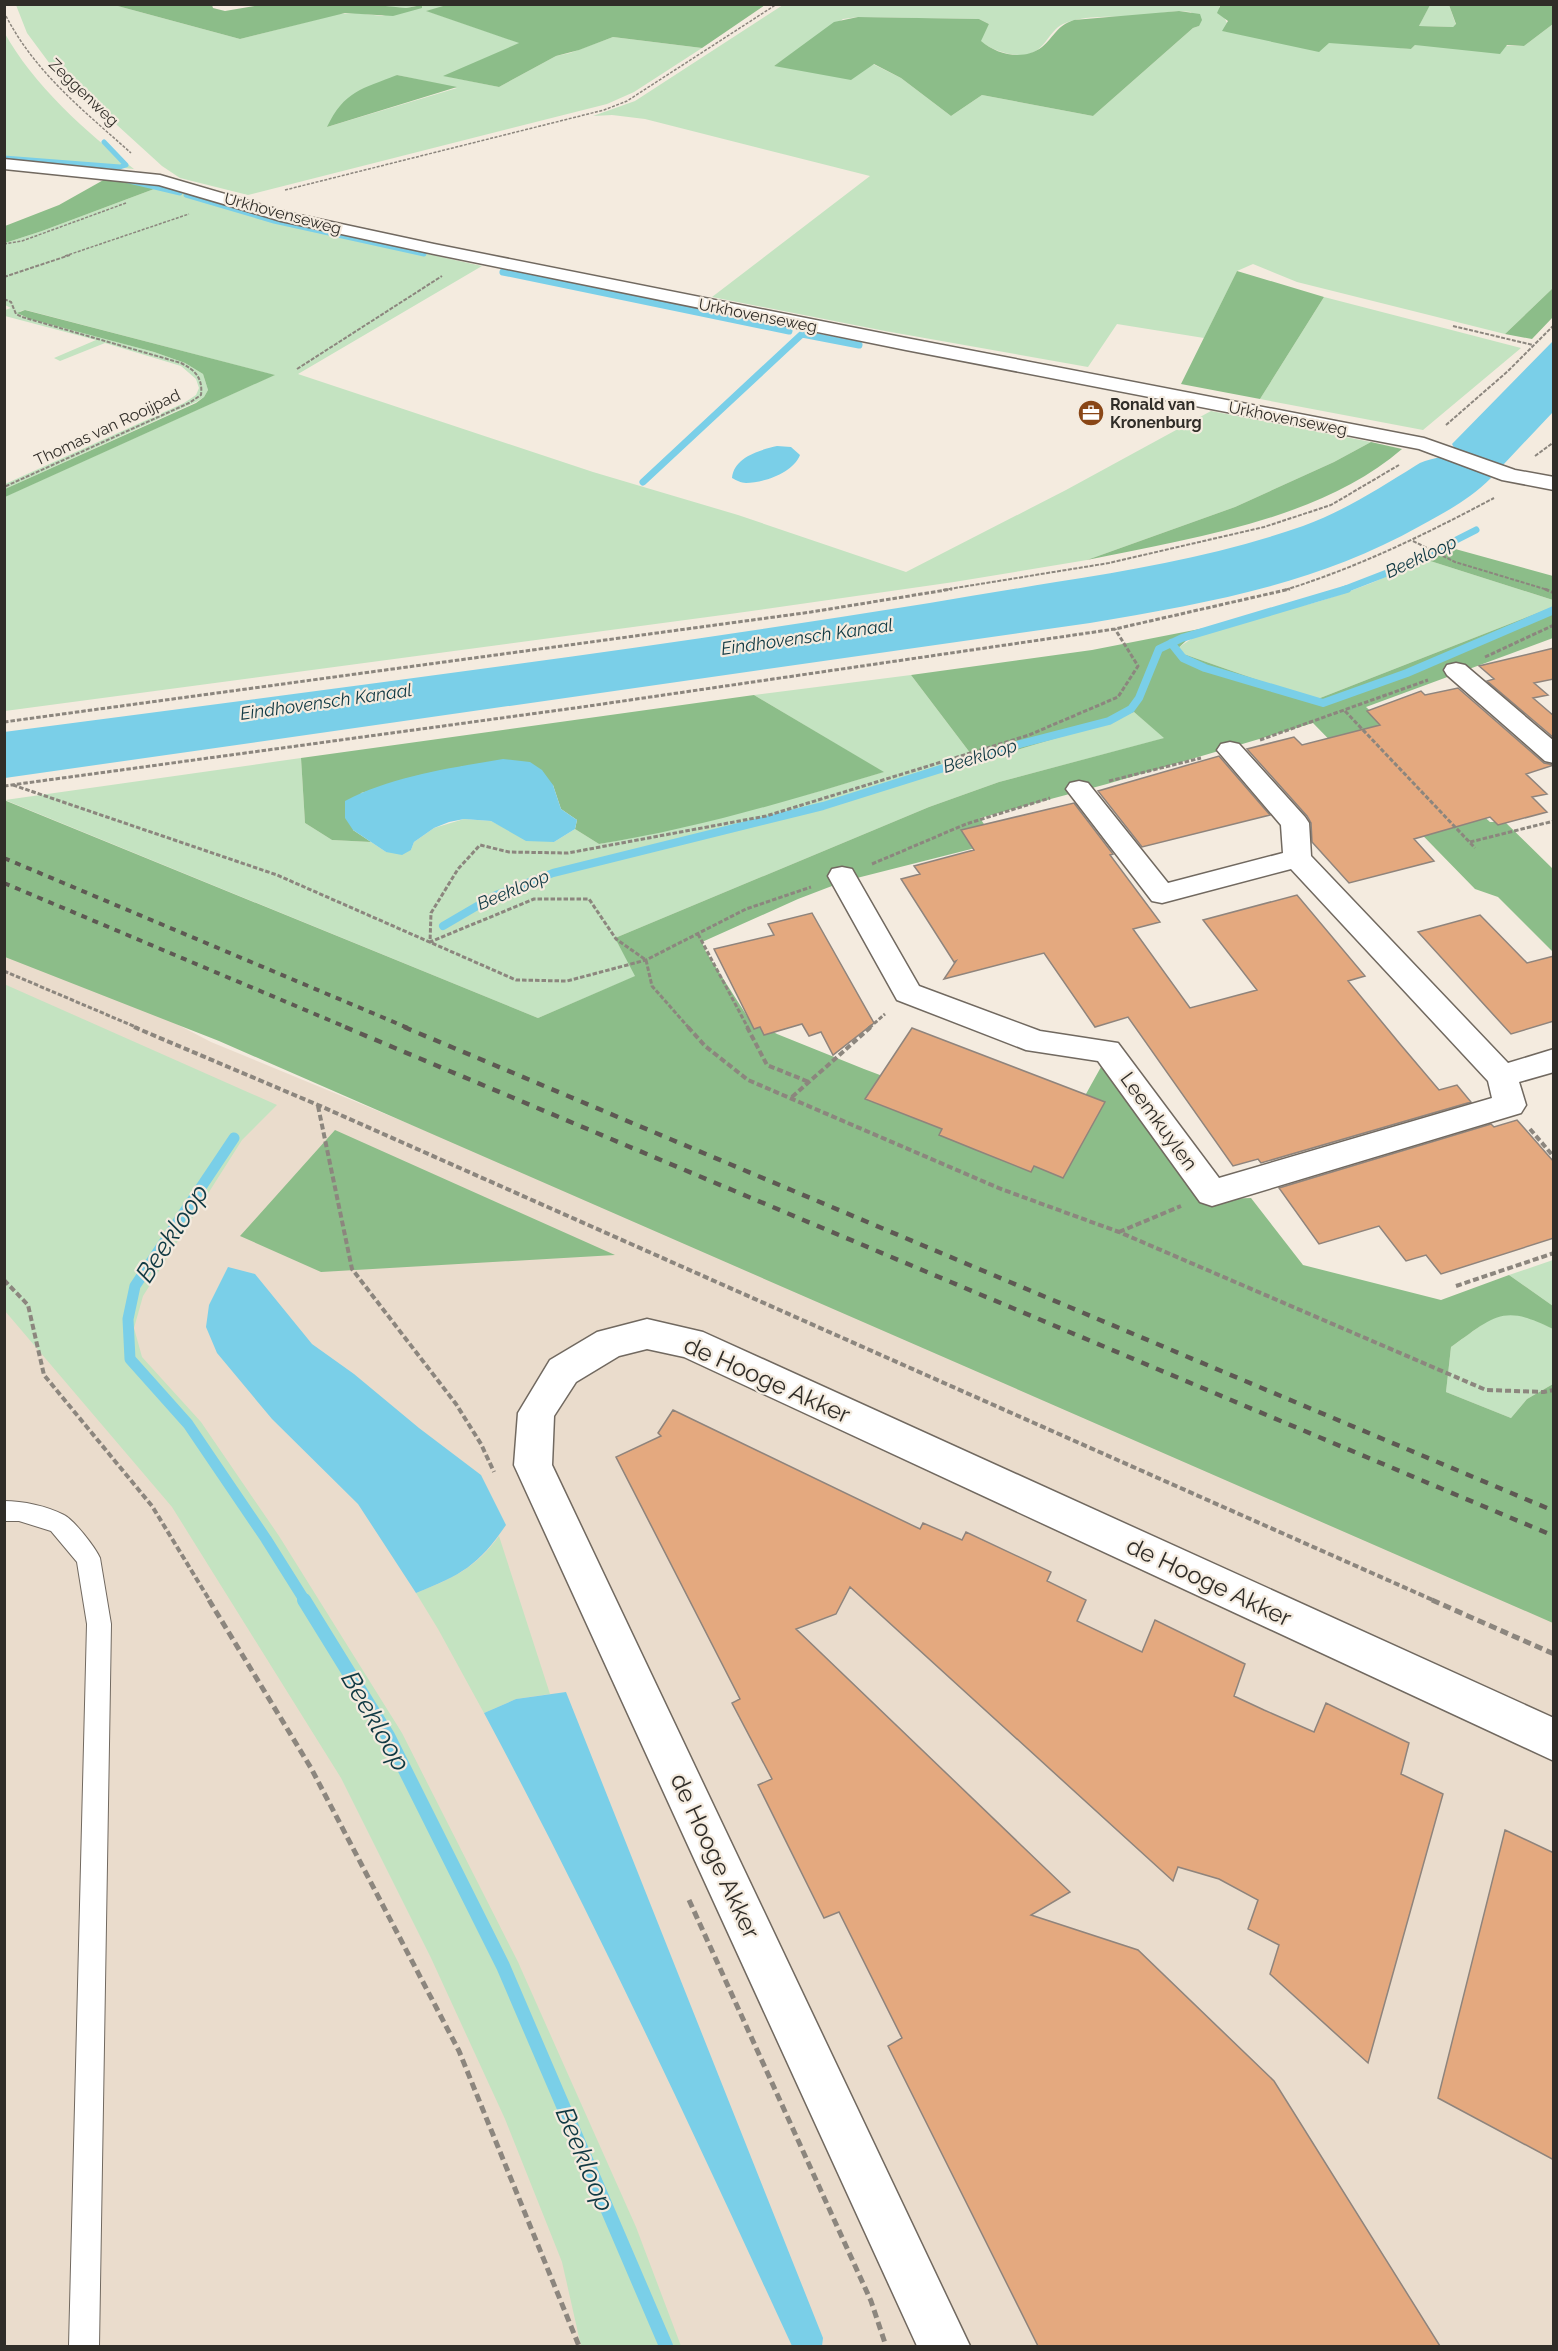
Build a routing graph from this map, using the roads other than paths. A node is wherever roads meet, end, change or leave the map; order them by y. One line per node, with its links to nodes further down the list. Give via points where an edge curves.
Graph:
1 (4, 164): 2 (street, Urkhovenseweg, via 160,180 331,227 477,258 1430,446 1517,477)
2 (1554, 484)
3 (1456, 670): 5 (street)
4 (1230, 750): 7 (street, via 1295,823)
5 (1554, 755)
6 (1079, 789): 7 (street, via 1162,894)
7 (1297, 858): 10 (street)
8 (842, 876): 10 (street, Leemkuylen, via 908,993 1037,1042 1107,1051 1212,1193)
9 (1554, 1060): 10 (street)
10 (1506, 1091)
11 (4, 1511): 13 (lane, via 19,1511 58,1523 88,1558 99,1624)
12 (1554, 1740): 14 (street, de Hooge Akker, via 690,1343 647,1334 610,1343 563,1371 536,1413 533,1465)
13 (84, 2346)
14 (944, 2346)

